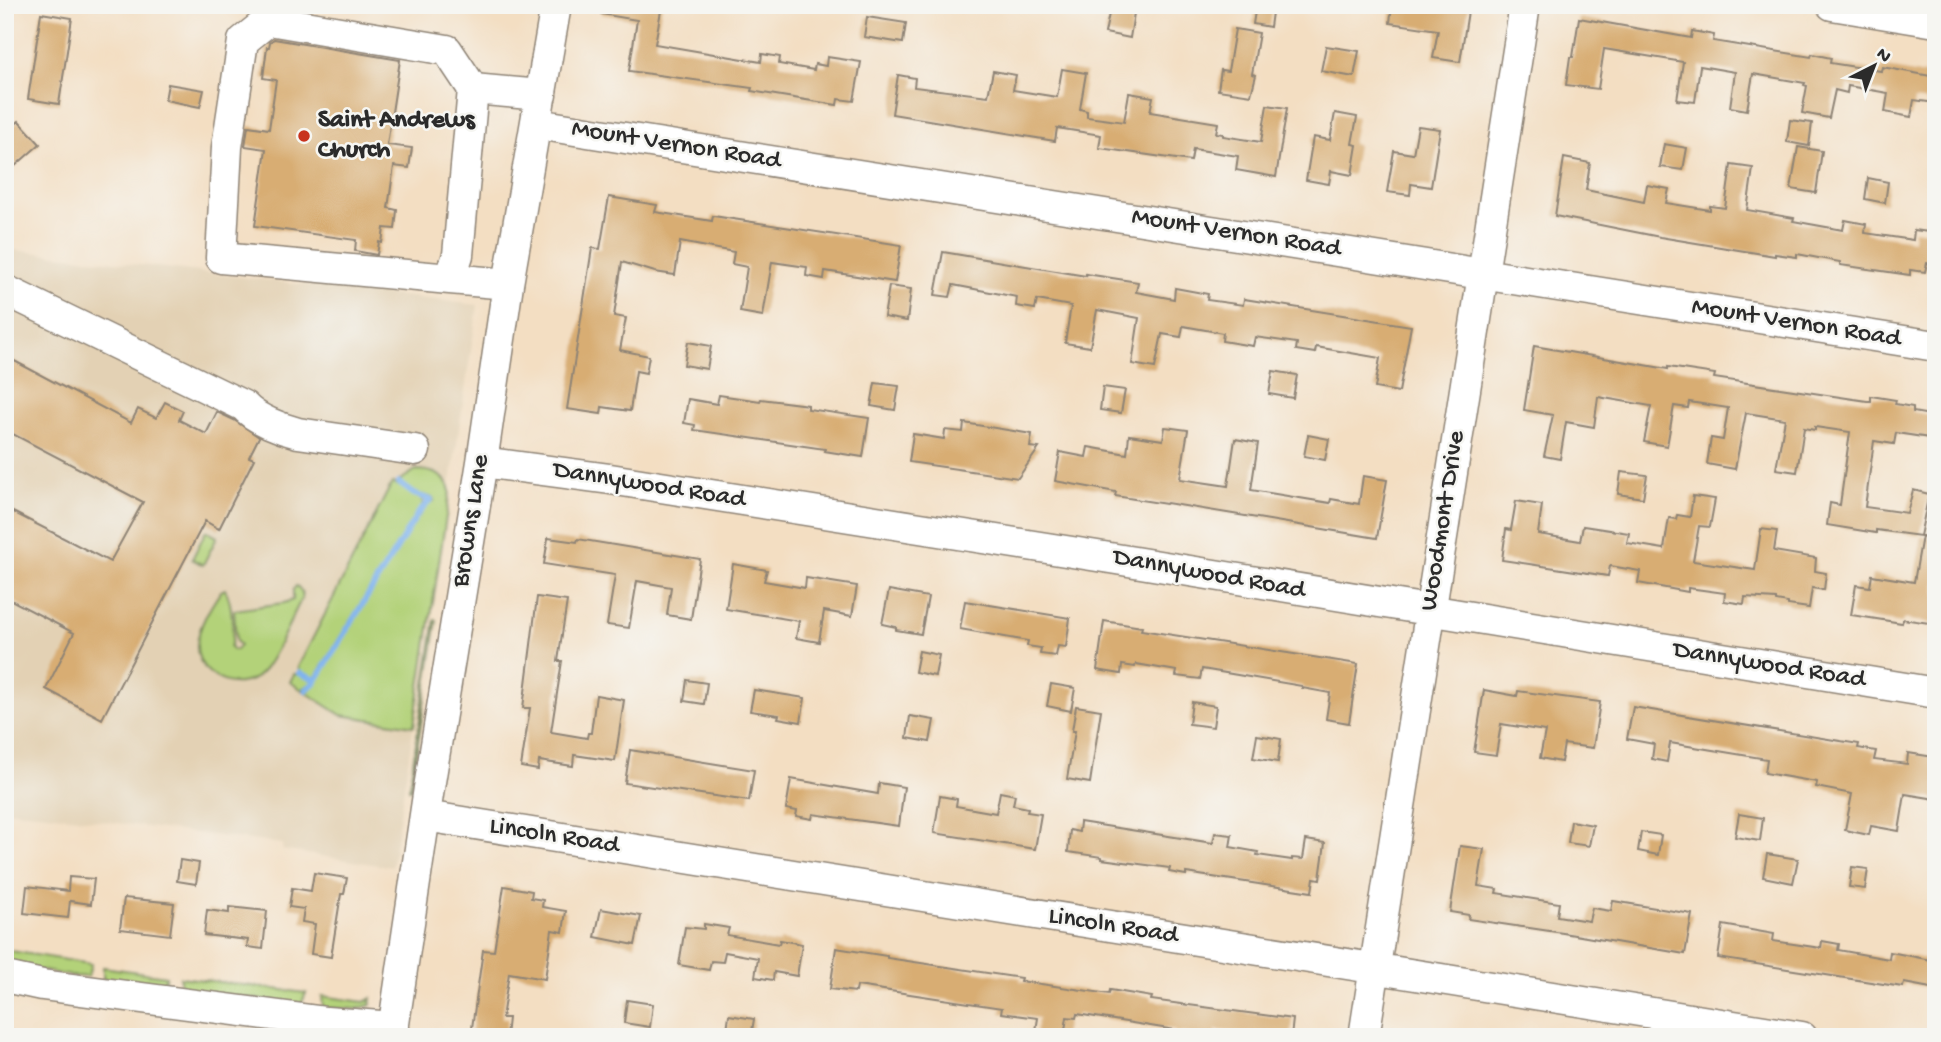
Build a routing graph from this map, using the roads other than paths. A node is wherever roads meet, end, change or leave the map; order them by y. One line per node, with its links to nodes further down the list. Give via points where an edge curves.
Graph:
1 (556, 5): 6 (street, Browns Lane)
2 (1525, 5): 7 (street, Woodmont Drive)
3 (1832, 5): 4 (street)
4 (1936, 22)
5 (472, 89): 6 (street, Mount Vernon Road); 8 (street, via 458,255); 8 (street, via 447,50 269,20 243,41 227,147 221,258)
6 (539, 109): 7 (street, Mount Vernon Road); 9 (street, Browns Lane)
7 (1483, 274): 12 (street, Mount Vernon Road); 16 (street, Woodmont Drive)
8 (450, 279): 9 (street)
9 (508, 284): 15 (street, Browns Lane)
10 (5, 290): 13 (street)
11 (5, 302): 13 (street, via 241,413)
12 (1936, 346)
13 (248, 411): 14 (street, via 298,433)
14 (415, 450)
15 (482, 462): 16 (street, Dannywood Road); 18 (street, Browns Lane)
16 (1430, 612): 17 (street, Dannywood Road); 19 (street, Woodmont Drive)
17 (1936, 693)
18 (425, 816): 19 (street, Lincoln Road); 21 (street, Browns Lane)
19 (1375, 969): 22 (street, Woodmont Drive); 23 (street, Lincoln Road)
20 (5, 978): 21 (street)
21 (393, 1032)
22 (1364, 1037)
23 (1802, 1037)

